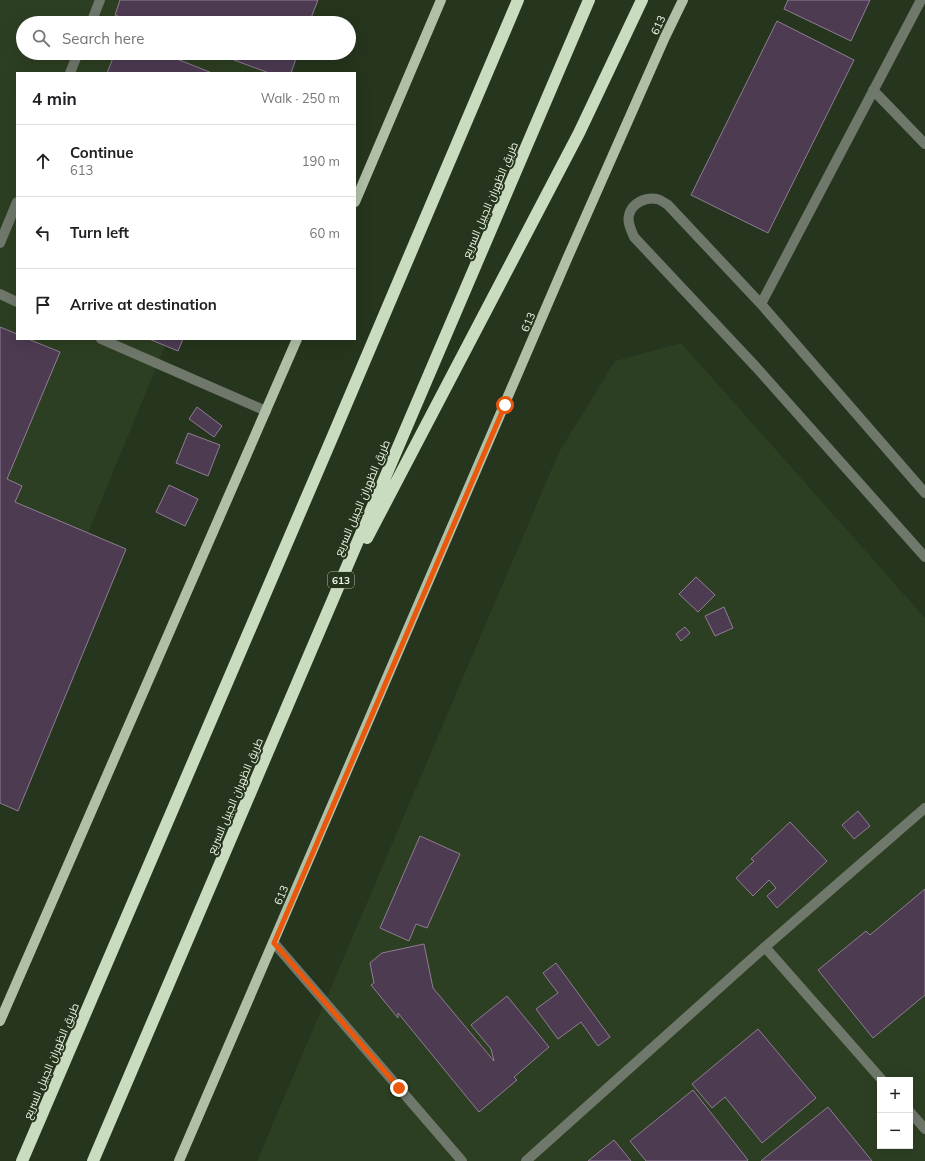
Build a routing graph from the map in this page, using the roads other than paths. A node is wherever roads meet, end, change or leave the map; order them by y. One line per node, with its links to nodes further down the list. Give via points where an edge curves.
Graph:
1 (100, 0): 8 (street)
2 (441, 0): 13 (main road)
3 (518, 0): 32 (highway, طريق الظهران الجبيل السريع)
4 (590, 0): 24 (highway, طريق الظهران الجبيل السريع / 613)
5 (642, 0): 24 (highway, via 579,133)
6 (683, 0): 26 (main road, 613, via 567,260)
7 (921, 0): 11 (street)
8 (94, 16)
9 (75, 60): 10 (street)
10 (70, 72)
11 (874, 90): 12 (street); 18 (street)
12 (925, 144)
13 (356, 200)
14 (16, 204): 15 (street)
15 (1, 239)
16 (0, 294): 17 (street)
17 (16, 302)
18 (761, 304): 22 (street); 23 (street, via 668,205 658,199 648,199 638,202 632,208 628,216 634,237 756,367)
19 (103, 340): 21 (street)
20 (297, 340): 21 (main road)
21 (266, 412): 28 (main road)
22 (925, 493)
23 (925, 557)
24 (325, 619): 33 (highway, طريق الظهران الجبيل السريع / 613)
25 (925, 808): 27 (street)
26 (274, 943): 34 (main road, 613); 35 (street)
27 (765, 947): 29 (street); 36 (street)
28 (0, 1021)
29 (879, 1077)
30 (911, 1113): 31 (street)
31 (925, 1129)
32 (22, 1161)
33 (93, 1161)
34 (179, 1161)
35 (462, 1161)
36 (526, 1161)

